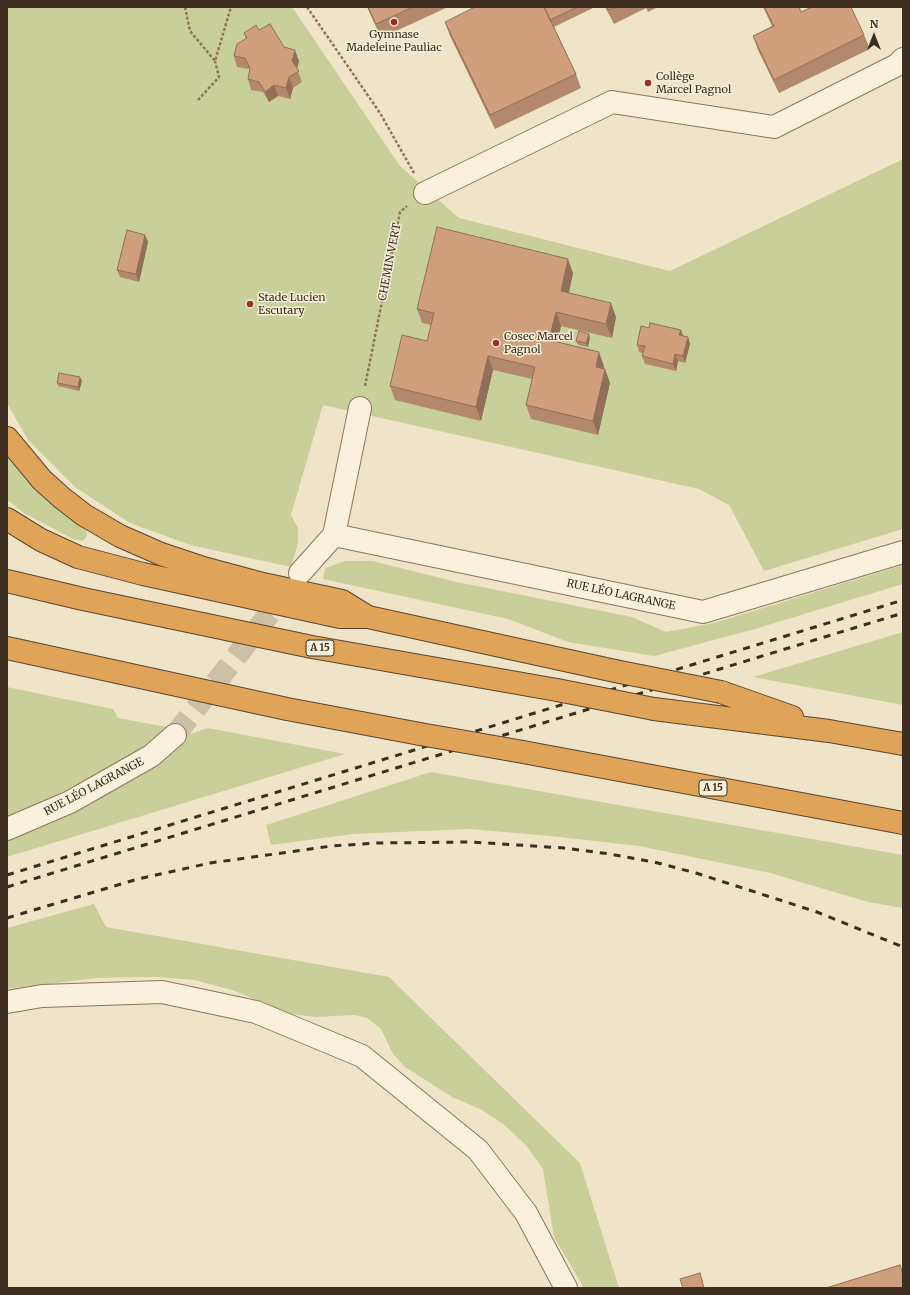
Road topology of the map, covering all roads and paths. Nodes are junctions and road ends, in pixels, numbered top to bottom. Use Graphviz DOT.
graph roads {
  1 [pos="185,7"];
  2 [pos="231,7"];
  3 [pos="307,7"];
  4 [pos="903,59"];
  5 [pos="215,61"];
  6 [pos="198,100"];
  7 [pos="425,193"];
  8 [pos="360,408"];
  9 [pos="7,438"];
  10 [pos="7,519"];
  11 [pos="334,535"];
  12 [pos="903,552"];
  13 [pos="300,573"];
  14 [pos="7,581"];
  15 [pos="368,617"];
  16 [pos="7,648"];
  17 [pos="828,731"];
  18 [pos="175,735"];
  19 [pos="903,744"];
  20 [pos="903,823"];
  21 [pos="7,829"];
  22 [pos="7,1002"];
  23 [pos="566,1288"];
  1 -- 5 [label="path"];
  2 -- 5 [label="path"];
  3 -- 7 [label="path"];
  4 -- 7 [label="street"];
  5 -- 6 [label="path"];
  7 -- 8 [label="path, CHEMIN VERT"];
  8 -- 11 [label="street"];
  9 -- 15 [label="highway"];
  10 -- 15 [label="highway"];
  11 -- 12 [label="street, RUE LÉO LAGRANGE"];
  11 -- 13 [label="street"];
  14 -- 17 [label="highway, A 15, bridge"];
  15 -- 17 [label="highway, bridge"];
  16 -- 20 [label="highway, A 15, bridge"];
  17 -- 19 [label="highway, A 15"];
  18 -- 21 [label="street, RUE LÉO LAGRANGE"];
  22 -- 23 [label="street"];
}
